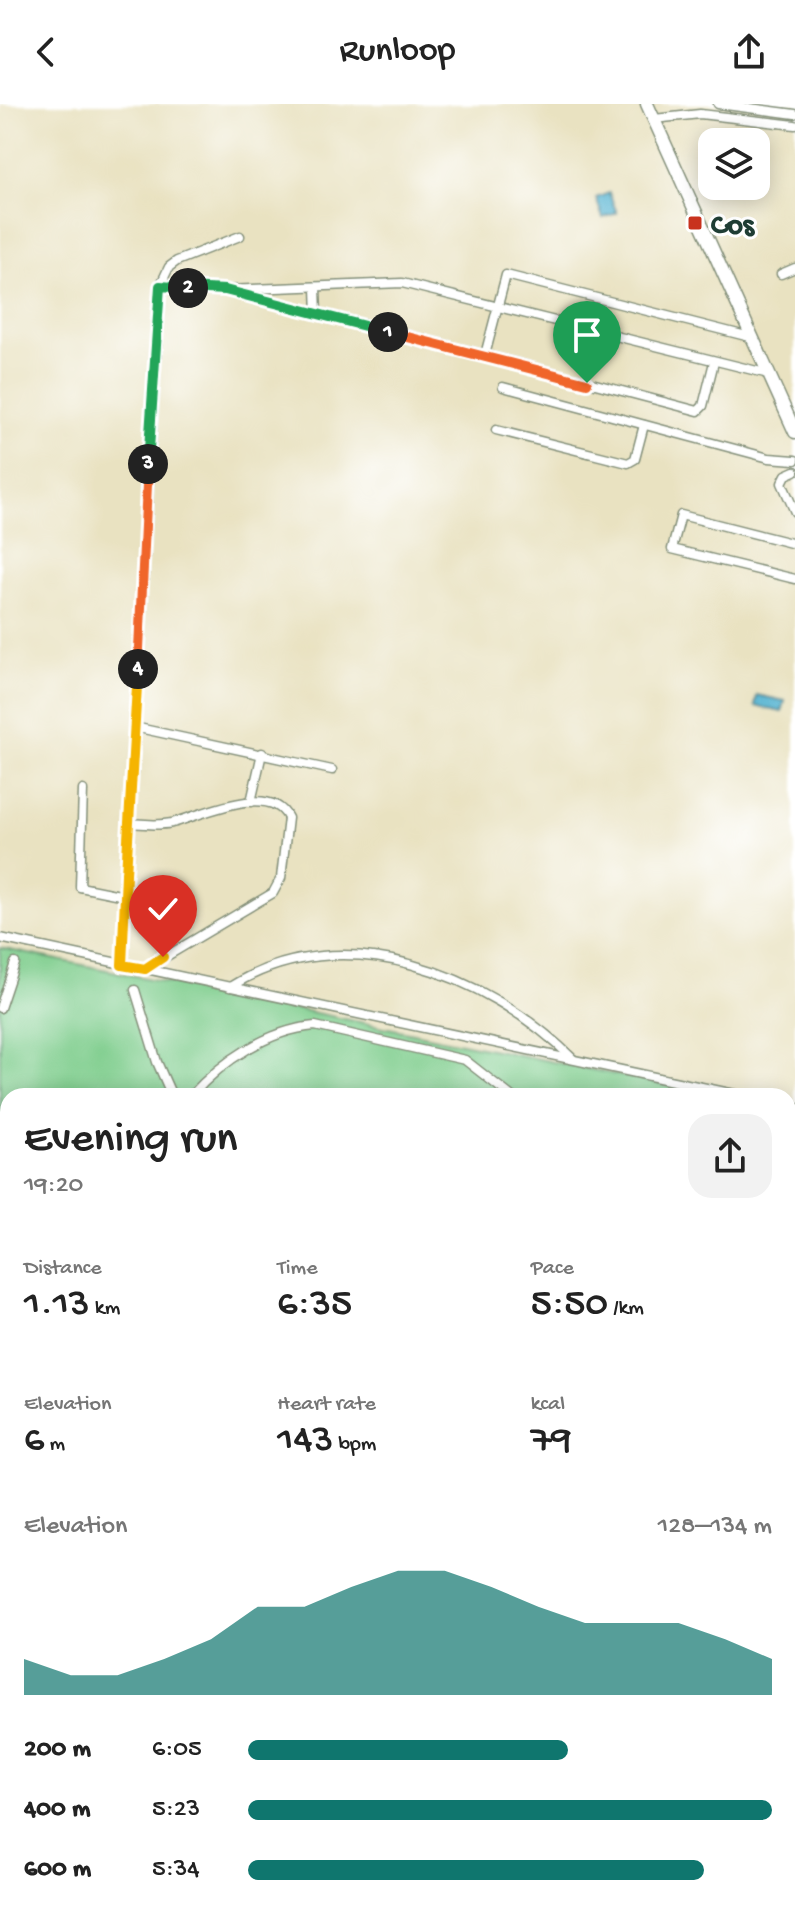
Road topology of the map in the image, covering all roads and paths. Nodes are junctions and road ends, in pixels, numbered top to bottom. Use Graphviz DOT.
graph roads {
  1 [pos="647,104"];
  2 [pos="718,104"];
  3 [pos="740,105"];
  4 [pos="795,114"];
  5 [pos="654,119"];
  6 [pos="795,125"];
  7 [pos="240,236"];
  8 [pos="795,268"];
  9 [pos="781,274"];
  10 [pos="160,286"];
  11 [pos="316,287"];
  12 [pos="225,290"];
  13 [pos="495,308"];
  14 [pos="317,315"];
  15 [pos="754,338"];
  16 [pos="485,355"];
  17 [pos="714,362"];
  18 [pos="769,374"];
  19 [pos="503,387"];
  20 [pos="644,425"];
  21 [pos="496,430"];
  22 [pos="795,432"];
  23 [pos="795,460"];
  24 [pos="795,471"];
  25 [pos="795,512"];
  26 [pos="795,544"];
  27 [pos="795,579"];
  28 [pos="134,727"];
  29 [pos="262,753"];
  30 [pos="332,770"];
  31 [pos="83,790"];
  32 [pos="251,802"];
  33 [pos="128,823"];
  34 [pos="125,896"];
  35 [pos="0,938"];
  36 [pos="15,963"];
  37 [pos="122,965"];
  38 [pos="145,969"];
  39 [pos="230,987"];
  40 [pos="135,990"];
  41 [pos="0,1008"];
  42 [pos="574,1060"];
  43 [pos="170,1088"];
  44 [pos="199,1088"];
  45 [pos="501,1088"];
  46 [pos="706,1088"];
  1 -- 5 [label="main road"];
  2 -- 3 [label="street"];
  3 -- 4 [label="street"];
  5 -- 6 [label="street"];
  5 -- 15 [label="main road"];
  7 -- 10 [label="street"];
  8 -- 9 [label="street"];
  10 -- 12 [label="street"];
  10 -- 28 [label="street"];
  11 -- 12 [label="street"];
  11 -- 13 [label="street"];
  11 -- 14 [label="street"];
  12 -- 14 [label="street"];
  13 -- 15 [label="street"];
  13 -- 16 [label="street"];
  13 -- 17 [label="street"];
  14 -- 16 [label="street"];
  15 -- 18 [label="main road"];
  16 -- 17 [label="street"];
  17 -- 18 [label="street"];
  18 -- 22 [label="main road"];
  19 -- 20 [label="street"];
  20 -- 21 [label="street"];
  20 -- 23 [label="street"];
  24 -- 25 [label="street"];
  26 -- 27 [label="street"];
  28 -- 29 [label="street"];
  28 -- 33 [label="street"];
  29 -- 30 [label="street"];
  29 -- 32 [label="street"];
  31 -- 34 [label="street"];
  32 -- 33 [label="street"];
  32 -- 38 [label="street"];
  33 -- 34 [label="street"];
  34 -- 37 [label="street"];
  35 -- 37 [label="street"];
  36 -- 41 [label="street"];
  37 -- 38 [label="street"];
  38 -- 39 [label="street"];
  39 -- 42 [label="street"];
  39 -- 42 [label="street"];
  40 -- 43 [label="street"];
  42 -- 46 [label="street"];
  44 -- 45 [label="street"];
}
